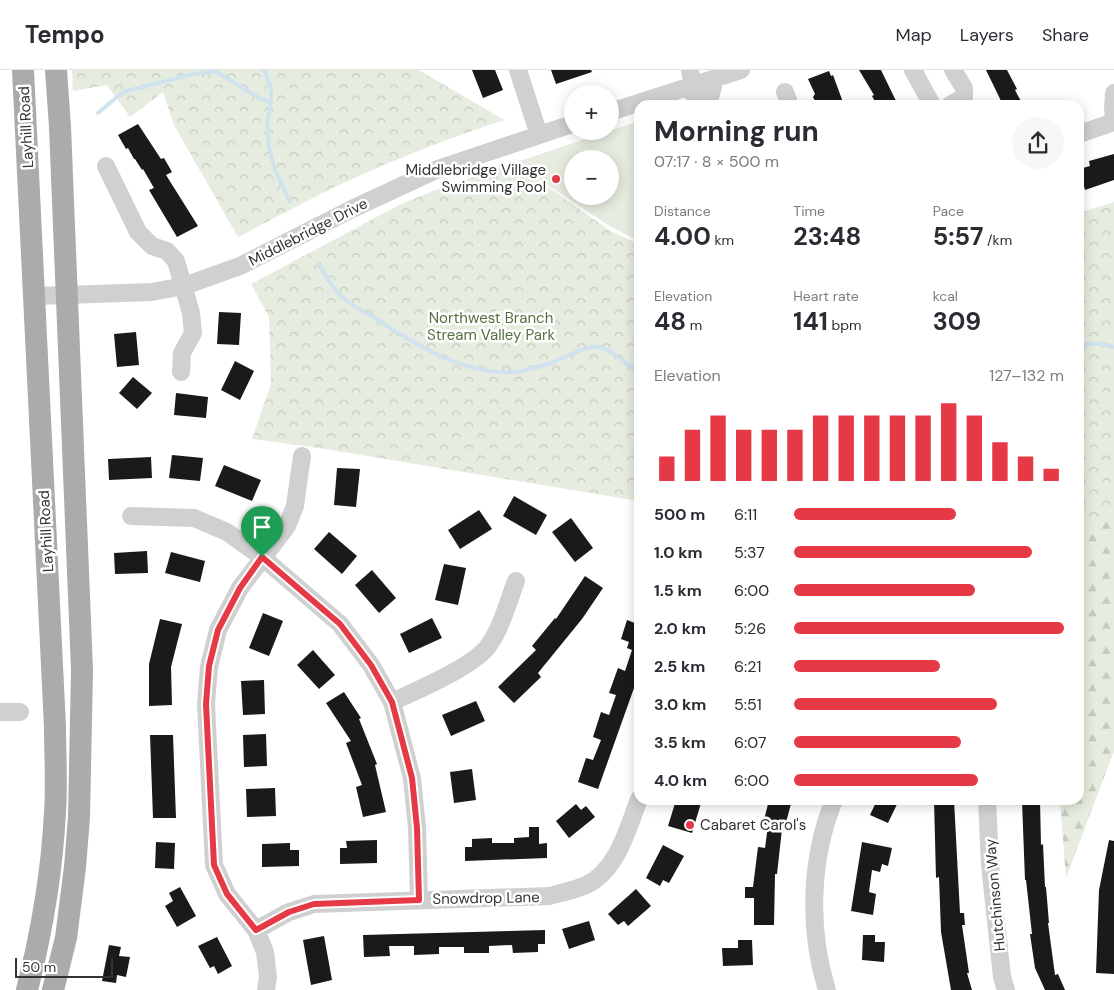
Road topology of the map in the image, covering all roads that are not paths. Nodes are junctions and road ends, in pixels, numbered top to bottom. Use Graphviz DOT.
graph roads {
  1 [pos="23,70"];
  2 [pos="56,70"];
  3 [pos="518,70"];
  4 [pos="742,70"];
  5 [pos="913,70"];
  6 [pos="953,70"];
  7 [pos="691,78"];
  8 [pos="715,79"];
  9 [pos="1114,93"];
  10 [pos="639,100"];
  11 [pos="695,100"];
  12 [pos="709,100"];
  13 [pos="929,100"];
  14 [pos="959,100"];
  15 [pos="634,102"];
  16 [pos="619,108"];
  17 [pos="1114,118"];
  18 [pos="1114,122"];
  19 [pos="564,127"];
  20 [pos="1084,132"];
  21 [pos="539,135"];
  22 [pos="106,166"];
  23 [pos="184,286"];
  24 [pos="35,296"];
  25 [pos="66,296"];
  26 [pos="181,372"];
  27 [pos="302,456"];
  28 [pos="130,516"];
  29 [pos="262,557"];
  30 [pos="516,580"];
  31 [pos="392,702"];
  32 [pos="0,712"];
  33 [pos="20,712"];
  34 [pos="637,805"];
  35 [pos="833,805"];
  36 [pos="987,805"];
  37 [pos="419,900"];
  38 [pos="256,930"];
  39 [pos="27,990"];
  40 [pos="54,990"];
  41 [pos="266,990"];
  42 [pos="827,990"];
  43 [pos="1006,990"];
  1 -- 24 [label="main road, Layhill Road"];
  2 -- 25 [label="main road, Layhill Road"];
  3 -- 21 [label="street"];
  4 -- 8 [label="street"];
  5 -- 13 [label="street"];
  6 -- 14 [label="street"];
  7 -- 8 [label="street"];
  7 -- 10 [label="street"];
  7 -- 11 [label="street"];
  8 -- 12 [label="street"];
  9 -- 17 [label="street"];
  15 -- 16 [label="street"];
  18 -- 20 [label="street"];
  19 -- 21 [label="street, Middlebridge Drive"];
  21 -- 23 [label="street, Middlebridge Drive"];
  22 -- 23 [label="street"];
  23 -- 25 [label="street, Middlebridge Drive"];
  23 -- 26 [label="street"];
  24 -- 25 [label="street, Middlebridge Drive"];
  24 -- 39 [label="main road, Layhill Road"];
  25 -- 40 [label="main road, Layhill Road"];
  27 -- 29 [label="street"];
  28 -- 29 [label="street"];
  29 -- 31 [label="street"];
  29 -- 38 [label="street"];
  30 -- 31 [label="street"];
  31 -- 37 [label="street"];
  32 -- 33 [label="street"];
  34 -- 37 [label="street, Snowdrop Lane"];
  35 -- 42 [label="street"];
  36 -- 43 [label="street, Hutchinson Way"];
  37 -- 38 [label="street, Snowdrop Lane"];
  38 -- 41 [label="street"];
}
